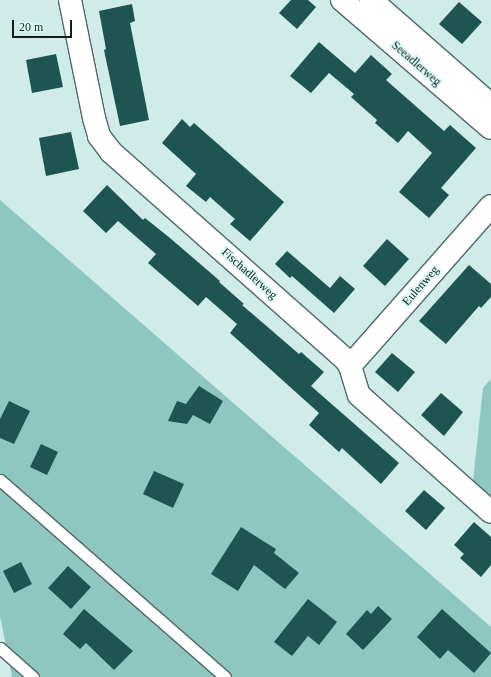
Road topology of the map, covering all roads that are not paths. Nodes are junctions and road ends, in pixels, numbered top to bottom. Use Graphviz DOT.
graph roads {
  1 [pos="70,0"];
  2 [pos="342,0"];
  3 [pos="371,0"];
  4 [pos="488,97"];
  5 [pos="491,128"];
  6 [pos="491,206"];
  7 [pos="350,366"];
  8 [pos="0,480"];
  9 [pos="491,512"];
  10 [pos="0,648"];
  11 [pos="33,677"];
  12 [pos="225,677"];
  1 -- 7 [label="street, Fischadlerweg"];
  2 -- 5 [label="street, Seeadlerweg"];
  3 -- 4 [label="street, Seeadlerweg"];
  6 -- 7 [label="street, Eulenweg"];
  7 -- 9 [label="street, Fischadlerweg"];
  8 -- 12 [label="lane"];
  10 -- 11 [label="lane"];
}
